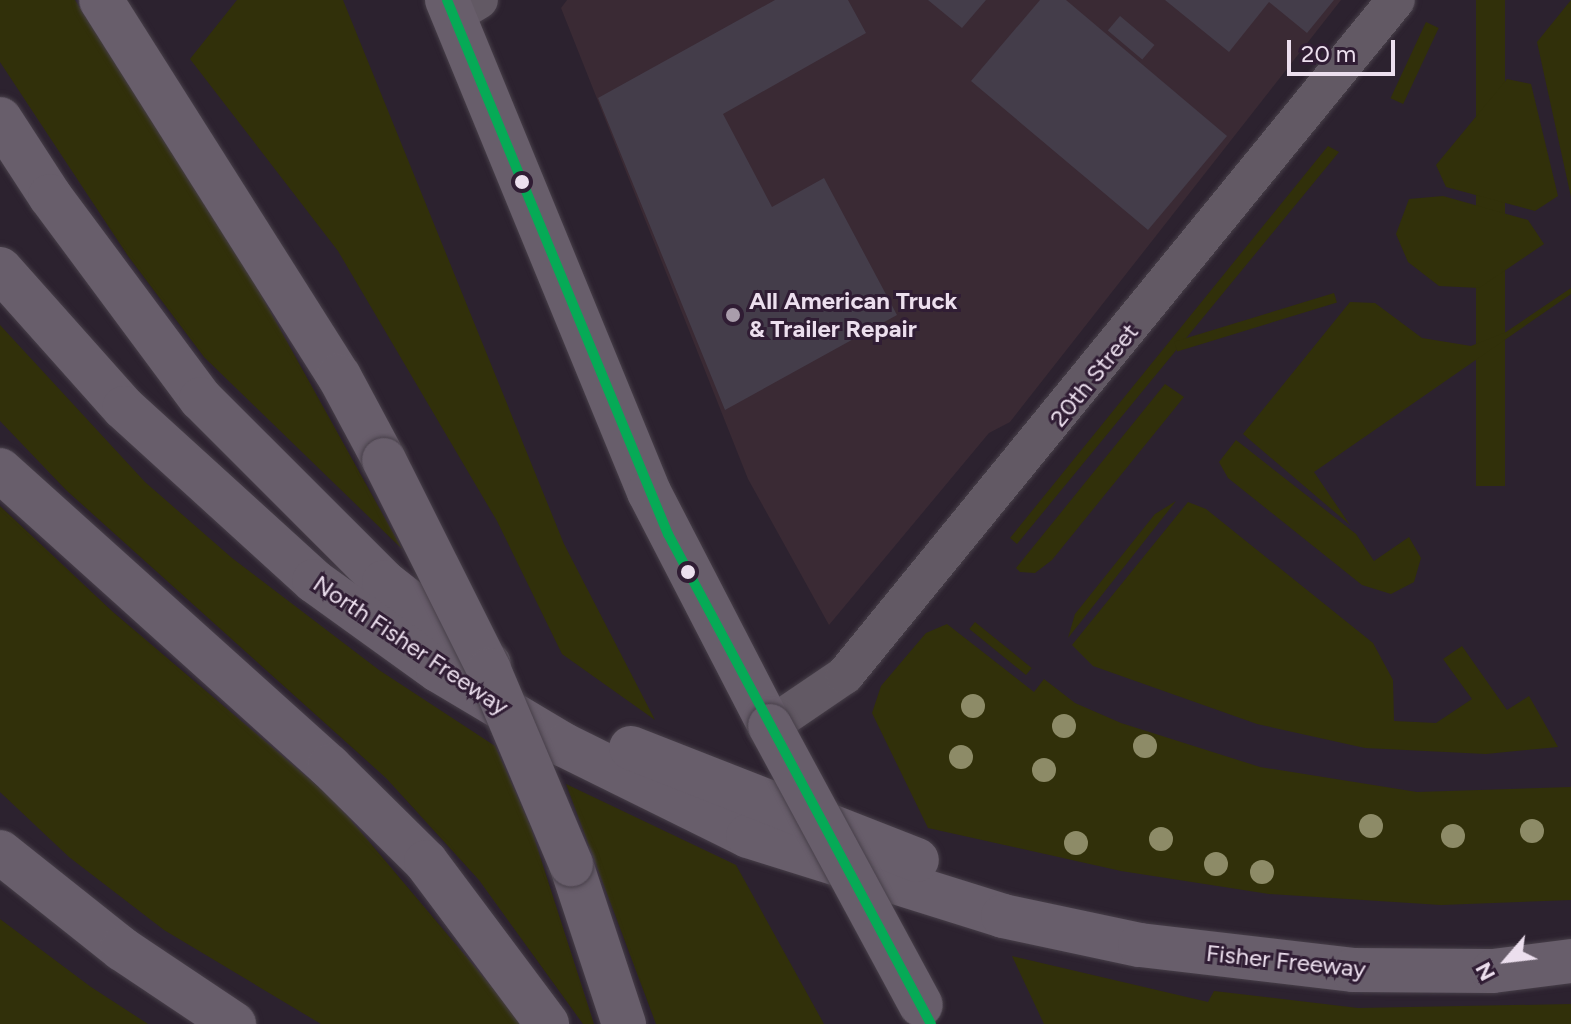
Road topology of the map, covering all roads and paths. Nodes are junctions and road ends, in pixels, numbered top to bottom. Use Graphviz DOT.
graph roads {
  1 [pos="101,0"];
  2 [pos="1396,0"];
  3 [pos="460,5"];
  4 [pos="0,119"];
  5 [pos="0,269"];
  6 [pos="0,470"];
  7 [pos="770,726"];
  8 [pos="0,852"];
  9 [pos="1003,916"];
  10 [pos="1571,961"];
  11 [pos="926,1015"];
  12 [pos="234,1024"];
  13 [pos="547,1024"];
  14 [pos="624,1024"];
  1 -- 14 [label="main road, bridge"];
  2 -- 7 [label="street, 20th Street"];
  3 -- 7 [label="main road"];
  4 -- 9 [label="main road"];
  5 -- 9 [label="main road, North Fisher Freeway"];
  6 -- 13 [label="main road"];
  7 -- 11 [label="main road, bridge"];
  8 -- 12 [label="main road"];
  9 -- 10 [label="main road, Fisher Freeway"];
}
